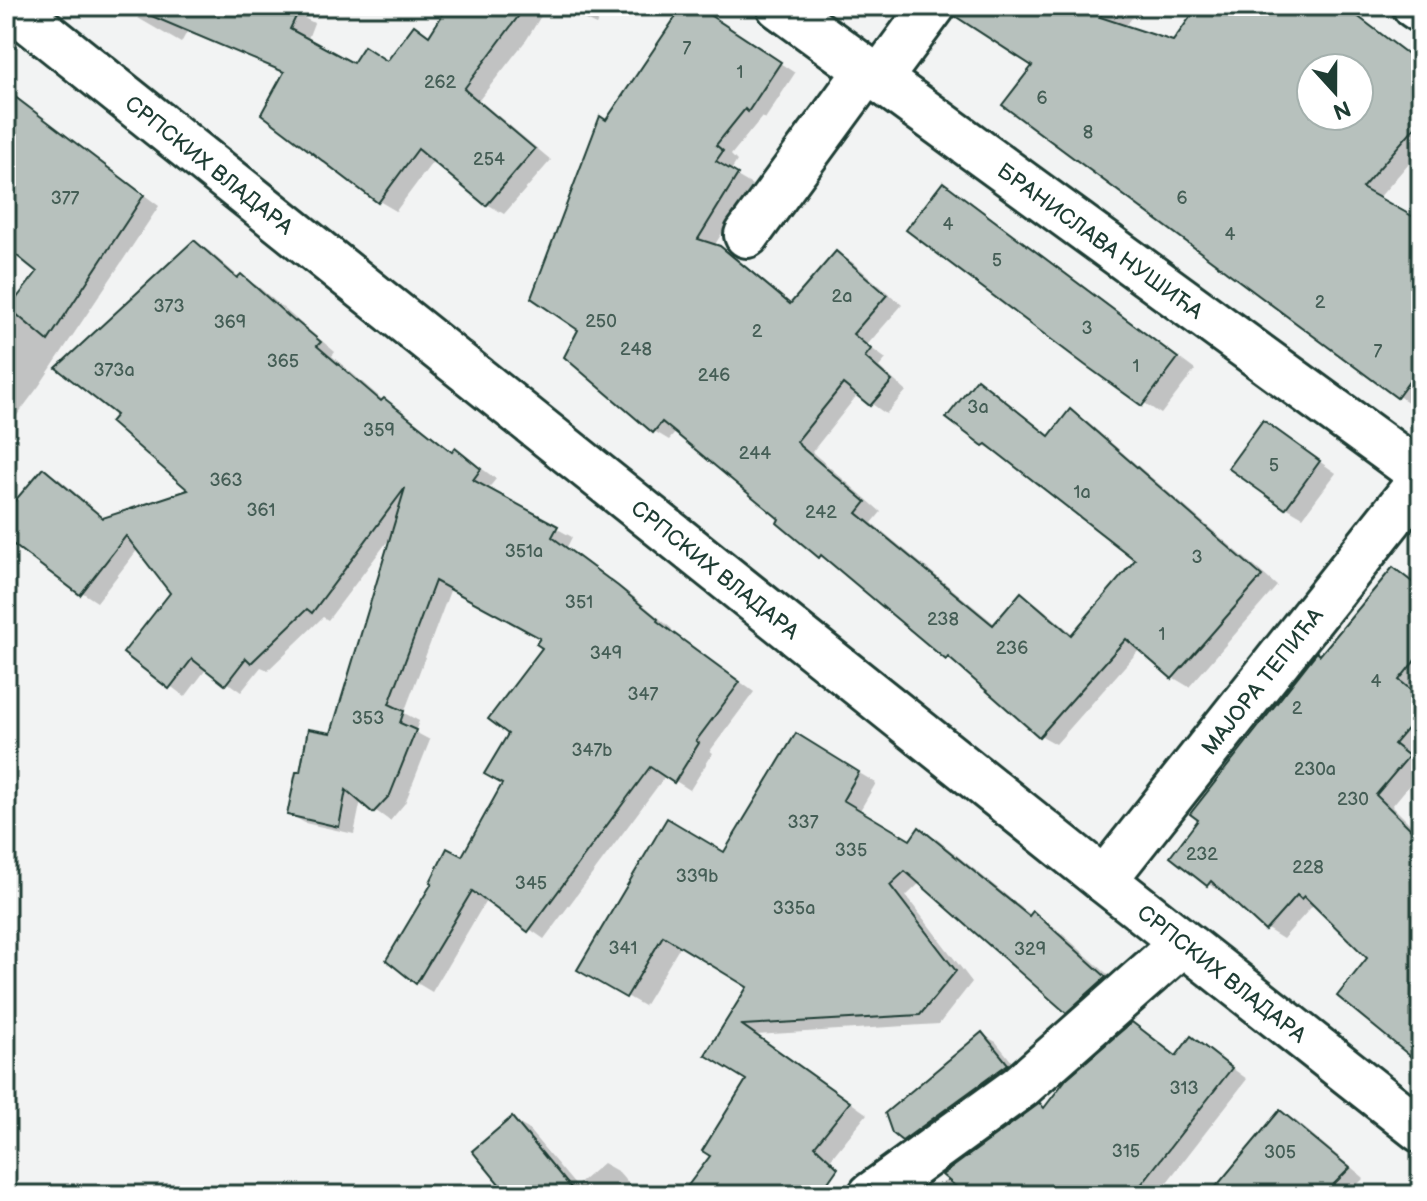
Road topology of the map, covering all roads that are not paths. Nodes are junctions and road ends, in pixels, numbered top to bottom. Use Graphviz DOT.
graph roads {
  1 [pos="11,6"];
  2 [pos="779,6"];
  3 [pos="933,6"];
  4 [pos="1415,6"];
  5 [pos="1421,10"];
  6 [pos="873,75"];
  7 [pos="747,235"];
  8 [pos="1421,477"];
  9 [pos="1104,880"];
  10 [pos="1183,943"];
  11 [pos="1421,1130"];
  12 [pos="871,1195"];
  1 -- 9 [label="street, СРПСКИХ ВЛАДАРА"];
  2 -- 6 [label="street, БРАНИСЛАВА НУШИЋА"];
  3 -- 6 [label="street"];
  4 -- 5 [label="street"];
  6 -- 7 [label="street"];
  6 -- 8 [label="street, БРАНИСЛАВА НУШИЋА"];
  8 -- 9 [label="street, МАЈОРА ТЕПИЋА"];
  9 -- 10 [label="street, СРПСКИХ ВЛАДАРА"];
  10 -- 11 [label="street, СРПСКИХ ВЛАДАРА"];
  10 -- 12 [label="street"];
}
